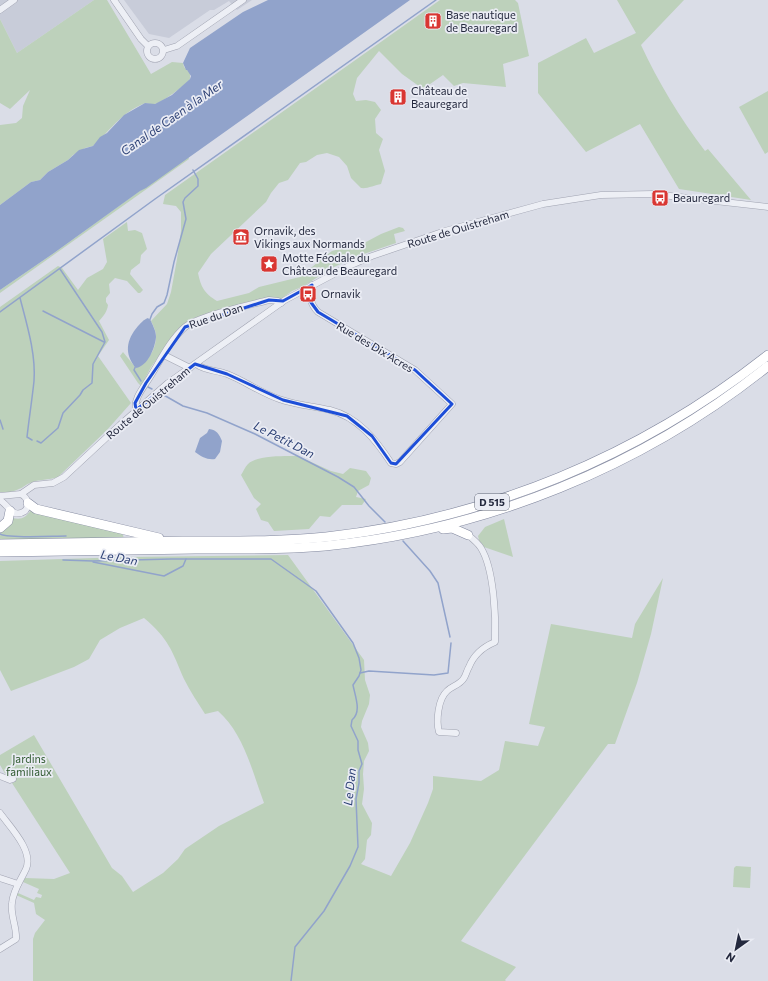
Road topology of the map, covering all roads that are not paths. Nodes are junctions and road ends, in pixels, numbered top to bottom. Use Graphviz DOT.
graph roads {
  1 [pos="14,0"];
  2 [pos="114,0"];
  3 [pos="243,0"];
  4 [pos="0,10"];
  5 [pos="148,46"];
  6 [pos="164,50"];
  7 [pos="768,207"];
  8 [pos="312,285"];
  9 [pos="281,303"];
  10 [pos="164,355"];
  11 [pos="768,355"];
  12 [pos="196,364"];
  13 [pos="768,366"];
  14 [pos="190,368"];
  15 [pos="136,410"];
  16 [pos="0,496"];
  17 [pos="11,496"];
  18 [pos="25,498"];
  19 [pos="0,500"];
  20 [pos="9,509"];
  21 [pos="475,517"];
  22 [pos="435,527"];
  23 [pos="0,528"];
  24 [pos="468,535"];
  25 [pos="182,541"];
  26 [pos="0,550"];
  27 [pos="456,733"];
  28 [pos="0,776"];
  29 [pos="13,779"];
  30 [pos="0,813"];
  31 [pos="0,878"];
  32 [pos="18,884"];
  33 [pos="0,949"];
  1 -- 4 [label="street"];
  2 -- 5 [label="street"];
  3 -- 6 [label="street"];
  5 -- 6 [label="street"];
  5 -- 6 [label="street"];
  7 -- 8 [label="street, Route de Ouistreham"];
  8 -- 9 [label="street, Route de Ouistreham"];
  8 -- 12 [label="street, Rue des Dix Acres"];
  9 -- 10 [label="street, Rue du Dan"];
  9 -- 12 [label="street, Route de Ouistreham"];
  10 -- 14 [label="street"];
  10 -- 15 [label="street, Rue du Dan"];
  11 -- 25 [label="highway, D 515"];
  12 -- 14 [label="street, Route de Ouistreham"];
  13 -- 21 [label="highway, D 515"];
  14 -- 15 [label="street, Route de Ouistreham"];
  15 -- 18 [label="street, Route de Ouistreham"];
  16 -- 17 [label="street"];
  17 -- 18 [label="street"];
  17 -- 20 [label="street"];
  18 -- 20 [label="street"];
  18 -- 25 [label="highway"];
  19 -- 20 [label="street"];
  20 -- 23 [label="highway"];
  21 -- 22 [label="highway, D 515"];
  21 -- 24 [label="highway"];
  22 -- 24 [label="highway"];
  22 -- 26 [label="highway, D 515"];
  24 -- 27 [label="street"];
  25 -- 26 [label="highway, D 515"];
  28 -- 29 [label="street"];
  30 -- 32 [label="street"];
  31 -- 32 [label="street"];
  32 -- 33 [label="street"];
}
